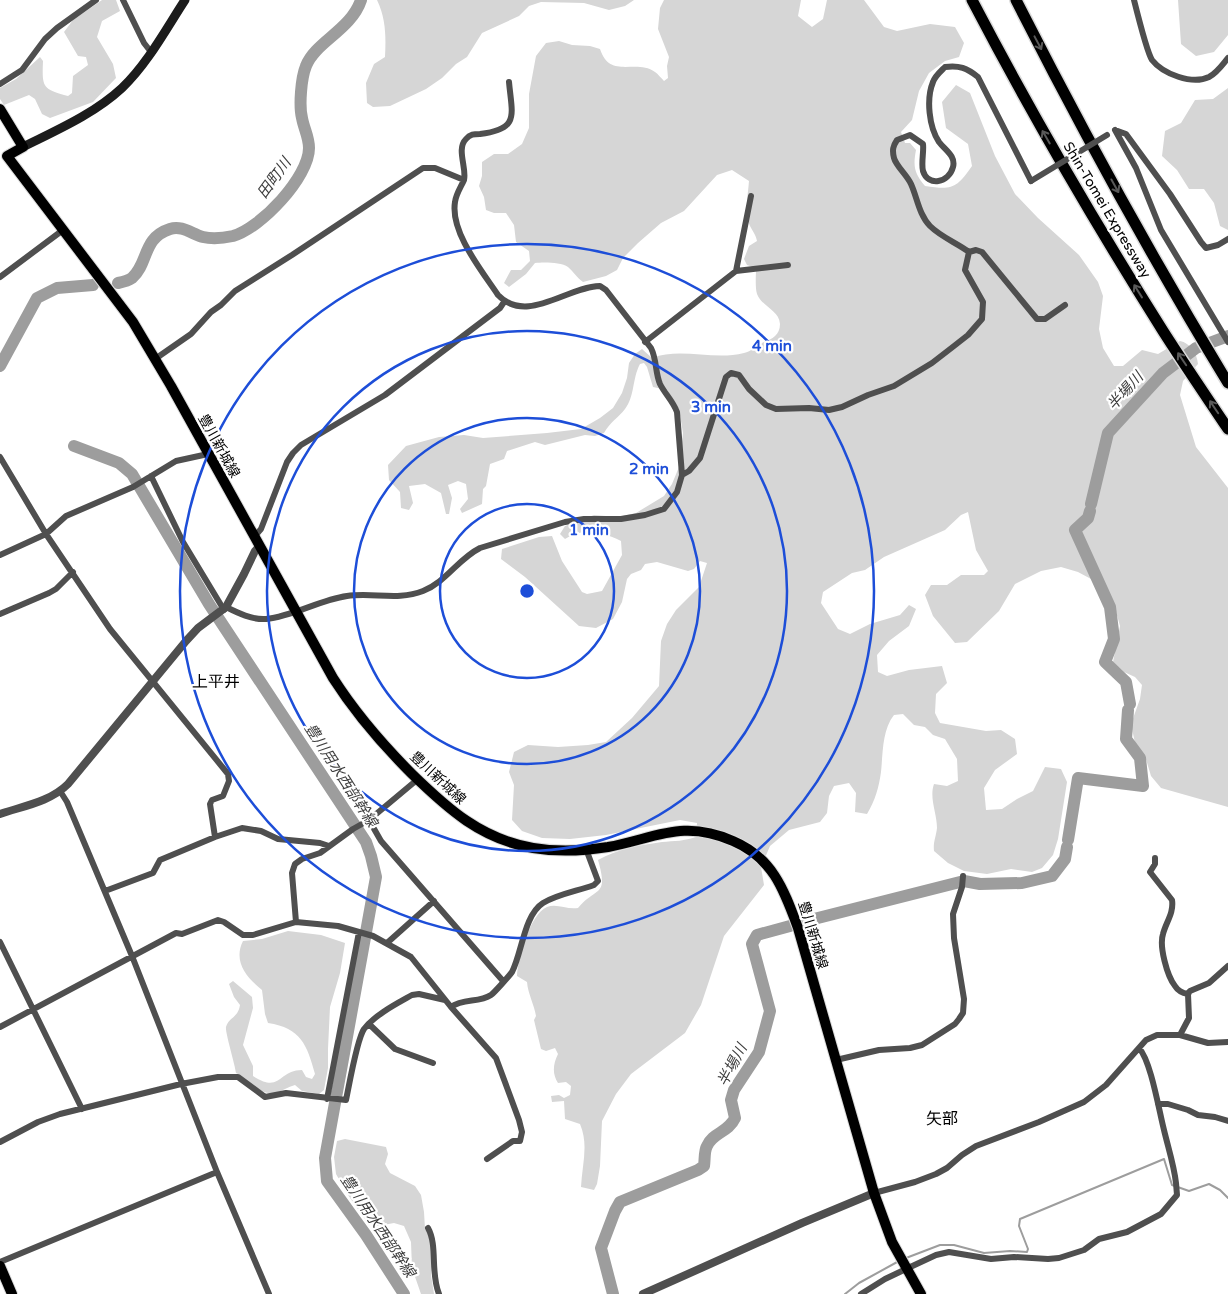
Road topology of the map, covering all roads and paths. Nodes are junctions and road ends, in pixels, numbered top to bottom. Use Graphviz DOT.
graph roads {
  1 [pos="96,0"];
  2 [pos="123,0"];
  3 [pos="185,0"];
  4 [pos="972,0"];
  5 [pos="1016,0"];
  6 [pos="1134,0"];
  7 [pos="151,52"];
  8 [pos="1228,58"];
  9 [pos="509,82"];
  10 [pos="0,84"];
  11 [pos="0,109"];
  12 [pos="1115,130"];
  13 [pos="23,147"];
  14 [pos="4,158"];
  15 [pos="464,180"];
  16 [pos="751,196"];
  17 [pos="64,230"];
  18 [pos="1228,239"];
  19 [pos="970,252"];
  20 [pos="788,265"];
  21 [pos="736,270"];
  22 [pos="0,277"];
  23 [pos="504,302"];
  24 [pos="1065,305"];
  25 [pos="645,342"];
  26 [pos="1228,342"];
  27 [pos="155,359"];
  28 [pos="1228,383"];
  29 [pos="1228,429"];
  30 [pos="208,454"];
  31 [pos="0,457"];
  32 [pos="682,475"];
  33 [pos="149,478"];
  34 [pos="46,534"];
  35 [pos="254,537"];
  36 [pos="259,546"];
  37 [pos="0,555"];
  38 [pos="73,572"];
  39 [pos="224,609"];
  40 [pos="296,611"];
  41 [pos="0,614"];
  42 [pos="152,681"];
  43 [pos="418,779"];
  44 [pos="60,791"];
  45 [pos="0,814"];
  46 [pos="365,821"];
  47 [pos="215,837"];
  48 [pos="329,846"];
  49 [pos="586,850"];
  50 [pos="1156,858"];
  51 [pos="963,876"];
  52 [pos="105,891"];
  53 [pos="434,901"];
  54 [pos="296,922"];
  55 [pos="360,933"];
  56 [pos="0,942"];
  57 [pos="387,943"];
  58 [pos="132,956"];
  59 [pos="1228,966"];
  60 [pos="503,981"];
  61 [pos="1188,994"];
  62 [pos="445,1000"];
  63 [pos="451,1007"];
  64 [pos="33,1009"];
  65 [pos="369,1024"];
  66 [pos="0,1027"];
  67 [pos="1180,1035"];
  68 [pos="1228,1042"];
  69 [pos="1140,1048"];
  70 [pos="836,1060"];
  71 [pos="433,1063"];
  72 [pos="181,1084"];
  73 [pos="329,1099"];
  74 [pos="1158,1104"];
  75 [pos="82,1109"];
  76 [pos="1228,1121"];
  77 [pos="0,1142"];
  78 [pos="487,1159"];
  79 [pos="217,1172"];
  80 [pos="874,1193"];
  81 [pos="428,1228"];
  82 [pos="0,1262"];
  83 [pos="0,1266"];
  84 [pos="906,1269"];
  85 [pos="12,1294"];
  86 [pos="270,1294"];
  87 [pos="439,1294"];
  88 [pos="643,1294"];
  89 [pos="861,1294"];
  90 [pos="921,1294"];
  1 -- 10 [label="street"];
  2 -- 7 [label="street"];
  3 -- 7 [label="main road"];
  29 -- 4 [label="highway, Shin-Tomei Expressway, one-way"];
  5 -- 28 [label="highway, Shin-Tomei Expressway, one-way"];
  6 -- 8 [label="street"];
  7 -- 13 [label="main road"];
  9 -- 15 [label="street"];
  11 -- 13 [label="main road"];
  12 -- 18 [label="street"];
  12 -- 19 [label="street, bridge"];
  12 -- 26 [label="street"];
  13 -- 14 [label="main road, 豊川新城線"];
  14 -- 17 [label="main road, 豊川新城線"];
  15 -- 23 [label="street"];
  15 -- 27 [label="street"];
  16 -- 21 [label="street"];
  17 -- 22 [label="street"];
  17 -- 27 [label="main road, 豊川新城線"];
  19 -- 24 [label="street"];
  19 -- 32 [label="street"];
  20 -- 21 [label="street"];
  21 -- 25 [label="street"];
  23 -- 25 [label="street"];
  23 -- 35 [label="street"];
  25 -- 32 [label="street"];
  27 -- 30 [label="main road, 豊川新城線"];
  30 -- 33 [label="street"];
  30 -- 35 [label="main road, 豊川新城線"];
  31 -- 34 [label="street"];
  32 -- 40 [label="street"];
  33 -- 34 [label="street"];
  33 -- 39 [label="street"];
  34 -- 37 [label="street"];
  34 -- 38 [label="street"];
  35 -- 36 [label="main road, 豊川新城線"];
  36 -- 39 [label="street"];
  36 -- 40 [label="main road, 豊川新城線"];
  38 -- 41 [label="street"];
  38 -- 42 [label="street"];
  39 -- 40 [label="street"];
  39 -- 42 [label="street"];
  40 -- 43 [label="main road, 豊川新城線"];
  42 -- 44 [label="street"];
  42 -- 47 [label="street"];
  43 -- 46 [label="street"];
  43 -- 49 [label="main road, 豊川新城線"];
  44 -- 45 [label="street"];
  44 -- 52 [label="street"];
  46 -- 48 [label="street"];
  46 -- 53 [label="street"];
  47 -- 48 [label="street"];
  47 -- 52 [label="street"];
  48 -- 54 [label="street"];
  49 -- 60 [label="street"];
  49 -- 70 [label="main road, 豊川新城線"];
  50 -- 61 [label="street"];
  51 -- 70 [label="street"];
  52 -- 58 [label="street"];
  53 -- 57 [label="street"];
  53 -- 60 [label="street"];
  54 -- 55 [label="street"];
  54 -- 58 [label="street"];
  55 -- 57 [label="street"];
  55 -- 73 [label="street"];
  56 -- 64 [label="street"];
  57 -- 62 [label="street"];
  58 -- 64 [label="street"];
  58 -- 72 [label="street"];
  59 -- 61 [label="street"];
  60 -- 63 [label="street"];
  61 -- 67 [label="street"];
  62 -- 63 [label="street"];
  62 -- 65 [label="street"];
  63 -- 78 [label="street"];
  64 -- 66 [label="street"];
  64 -- 75 [label="street"];
  65 -- 71 [label="street"];
  65 -- 73 [label="street"];
  67 -- 68 [label="street"];
  67 -- 69 [label="street"];
  69 -- 74 [label="street"];
  69 -- 80 [label="street"];
  70 -- 80 [label="main road, 豊川新城線"];
  72 -- 73 [label="street"];
  72 -- 75 [label="street"];
  72 -- 79 [label="street"];
  74 -- 76 [label="street"];
  74 -- 84 [label="street"];
  75 -- 77 [label="street"];
  79 -- 82 [label="street"];
  79 -- 86 [label="street"];
  80 -- 84 [label="main road, 豊川新城線"];
  80 -- 88 [label="street"];
  81 -- 87 [label="street"];
  83 -- 85 [label="main road"];
  84 -- 89 [label="street"];
  84 -- 90 [label="main road, 豊川新城線"];
}
